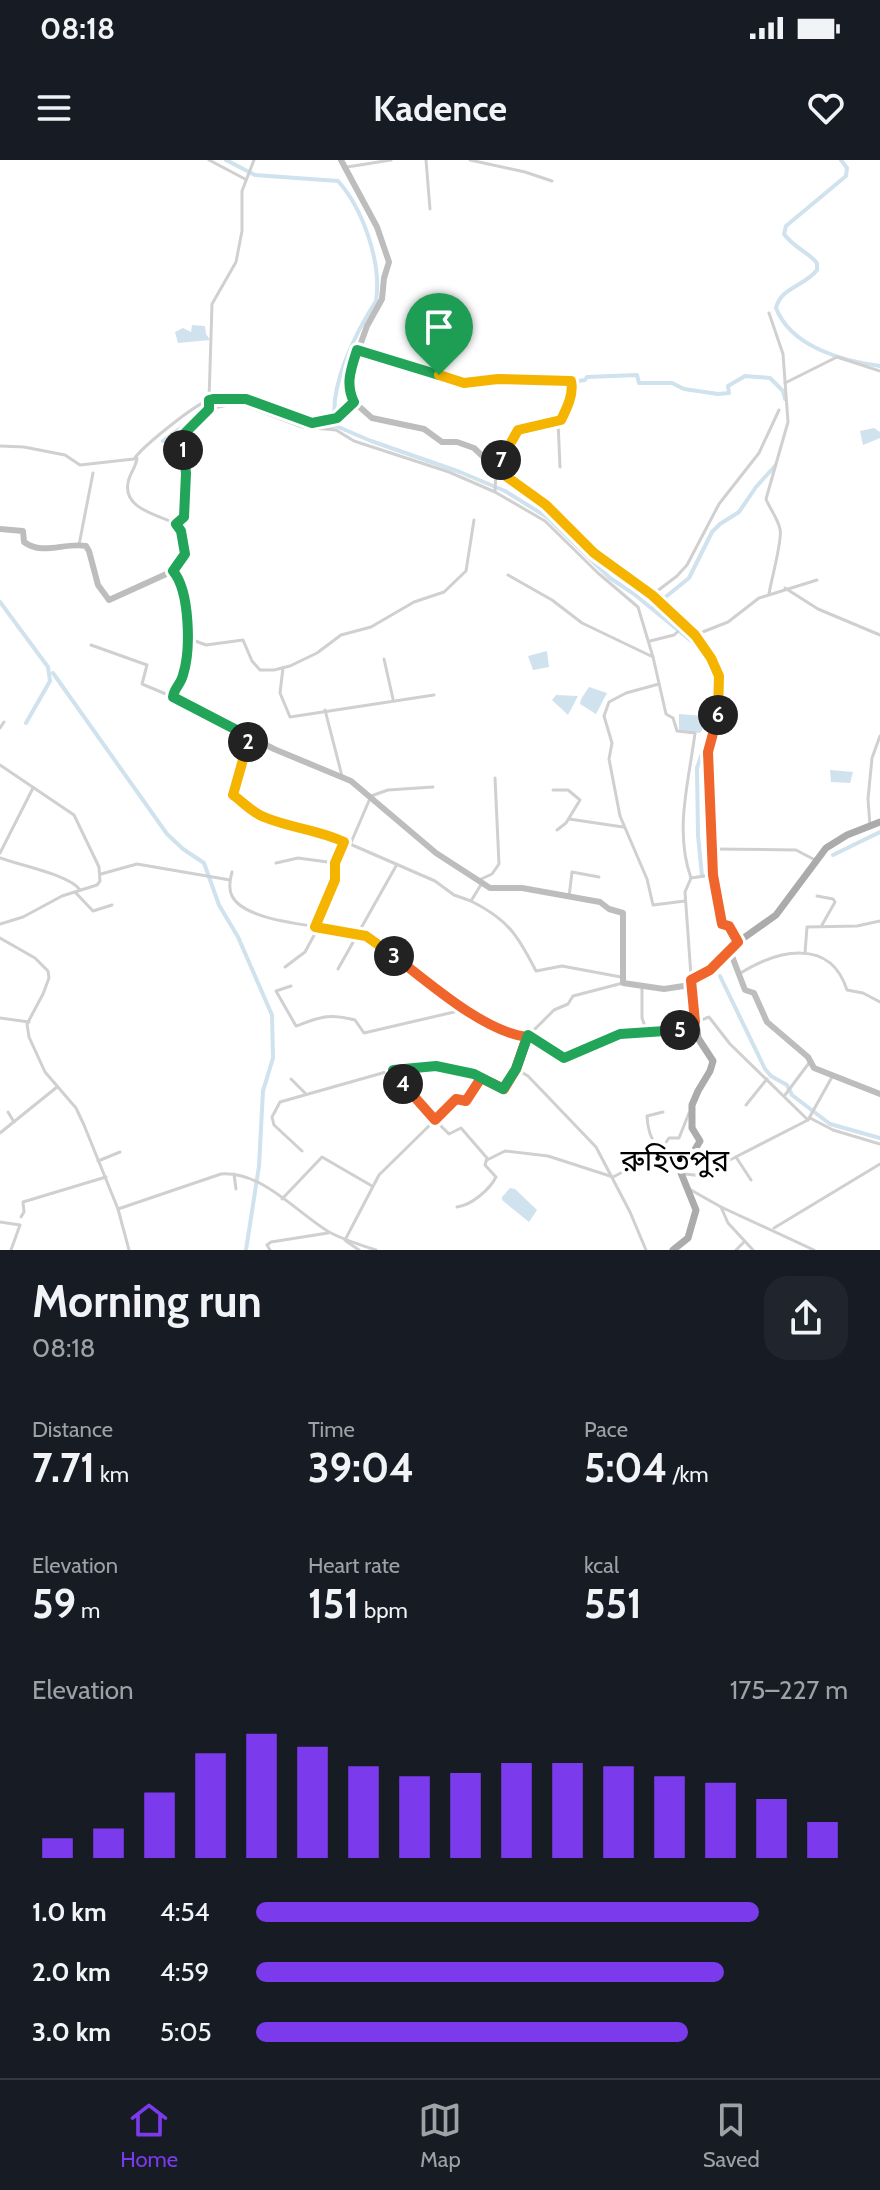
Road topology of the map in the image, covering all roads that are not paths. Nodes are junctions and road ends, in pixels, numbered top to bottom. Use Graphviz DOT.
graph roads {
  1 [pos="209,160"];
  2 [pos="254,160"];
  3 [pos="341,160"];
  4 [pos="391,160"];
  5 [pos="426,160"];
  6 [pos="470,160"];
  7 [pos="347,167"];
  8 [pos="246,177"];
  9 [pos="552,181"];
  10 [pos="430,209"];
  11 [pos="769,313"];
  12 [pos="357,350"];
  13 [pos="880,371"];
  14 [pos="785,383"];
  15 [pos="354,402"];
  16 [pos="209,405"];
  17 [pos="779,410"];
  18 [pos="558,421"];
  19 [pos="0,446"];
  20 [pos="137,458"];
  21 [pos="560,467"];
  22 [pos="496,469"];
  23 [pos="93,473"];
  24 [pos="495,491"];
  25 [pos="474,520"];
  26 [pos="176,524"];
  27 [pos="0,529"];
  28 [pos="79,545"];
  29 [pos="173,571"];
  30 [pos="508,575"];
  31 [pos="817,580"];
  32 [pos="785,588"];
  33 [pos="769,594"];
  34 [pos="655,598"];
  35 [pos="682,628"];
  36 [pos="695,635"];
  37 [pos="880,635"];
  38 [pos="187,639"];
  39 [pos="650,641"];
  40 [pos="91,645"];
  41 [pos="653,657"];
  42 [pos="384,659"];
  43 [pos="283,668"];
  44 [pos="659,684"];
  45 [pos="434,695"];
  46 [pos="173,697"];
  47 [pos="393,699"];
  48 [pos="325,710"];
  49 [pos="4,722"];
  50 [pos="0,728"];
  51 [pos="880,736"];
  52 [pos="250,737"];
  53 [pos="0,765"];
  54 [pos="342,776"];
  55 [pos="495,778"];
  56 [pos="433,787"];
  57 [pos="33,788"];
  58 [pos="553,790"];
  59 [pos="371,796"];
  60 [pos="569,819"];
  61 [pos="880,822"];
  62 [pos="870,826"];
  63 [pos="623,827"];
  64 [pos="557,830"];
  65 [pos="344,842"];
  66 [pos="350,845"];
  67 [pos="712,849"];
  68 [pos="0,855"];
  69 [pos="815,860"];
  70 [pos="276,863"];
  71 [pos="335,863"];
  72 [pos="396,866"];
  73 [pos="232,872"];
  74 [pos="100,874"];
  75 [pos="713,875"];
  76 [pos="599,877"];
  77 [pos="691,878"];
  78 [pos="228,880"];
  79 [pos="480,881"];
  80 [pos="78,891"];
  81 [pos="817,896"];
  82 [pos="569,897"];
  83 [pos="471,901"];
  84 [pos="685,901"];
  85 [pos="112,905"];
  86 [pos="880,921"];
  87 [pos="0,924"];
  88 [pos="822,925"];
  89 [pos="316,928"];
  90 [pos="359,935"];
  91 [pos="0,938"];
  92 [pos="738,942"];
  93 [pos="730,951"];
  94 [pos="805,953"];
  95 [pos="285,967"];
  96 [pos="338,969"];
  97 [pos="739,974"];
  98 [pos="622,980"];
  99 [pos="690,983"];
  100 [pos="291,986"];
  101 [pos="642,987"];
  102 [pos="880,1000"];
  103 [pos="467,1009"];
  104 [pos="0,1018"];
  105 [pos="29,1022"];
  106 [pos="695,1022"];
  107 [pos="647,1032"];
  108 [pos="527,1036"];
  109 [pos="810,1061"];
  110 [pos="516,1069"];
  111 [pos="393,1070"];
  112 [pos="832,1077"];
  113 [pos="481,1078"];
  114 [pos="291,1079"];
  115 [pos="767,1079"];
  116 [pos="57,1087"];
  117 [pos="788,1092"];
  118 [pos="880,1094"];
  119 [pos="306,1095"];
  120 [pos="746,1105"];
  121 [pos="692,1110"];
  122 [pos="8,1112"];
  123 [pos="663,1112"];
  124 [pos="810,1118"];
  125 [pos="435,1120"];
  126 [pos="14,1122"];
  127 [pos="0,1133"];
  128 [pos="880,1144"];
  129 [pos="302,1151"];
  130 [pos="660,1151"];
  131 [pos="120,1152"];
  132 [pos="736,1157"];
  133 [pos="487,1160"];
  134 [pos="98,1161"];
  135 [pos="880,1164"];
  136 [pos="682,1170"];
  137 [pos="234,1174"];
  138 [pos="106,1177"];
  139 [pos="613,1177"];
  140 [pos="751,1180"];
  141 [pos="372,1186"];
  142 [pos="685,1186"];
  143 [pos="236,1189"];
  144 [pos="282,1199"];
  145 [pos="457,1207"];
  146 [pos="721,1207"];
  147 [pos="118,1209"];
  148 [pos="21,1217"];
  149 [pos="0,1222"];
  150 [pos="772,1230"];
  151 [pos="330,1232"];
  152 [pos="344,1239"];
  153 [pos="745,1241"];
  154 [pos="11,1250"];
  155 [pos="129,1250"];
  156 [pos="270,1250"];
  157 [pos="359,1250"];
  158 [pos="376,1250"];
  159 [pos="646,1250"];
  160 [pos="673,1250"];
  161 [pos="736,1250"];
  162 [pos="753,1250"];
  163 [pos="814,1250"];
  1 -- 8 [label="street"];
  2 -- 8 [label="street"];
  3 -- 7 [label="street"];
  4 -- 7 [label="street"];
  5 -- 10 [label="street"];
  6 -- 9 [label="street"];
  7 -- 12 [label="street"];
  8 -- 16 [label="street"];
  11 -- 14 [label="street"];
  12 -- 15 [label="street"];
  12 -- 18 [label="street"];
  13 -- 14 [label="street"];
  14 -- 33 [label="street"];
  15 -- 16 [label="street"];
  15 -- 22 [label="street"];
  16 -- 20 [label="street"];
  16 -- 24 [label="street"];
  16 -- 26 [label="street"];
  17 -- 34 [label="street"];
  18 -- 21 [label="street"];
  18 -- 22 [label="street"];
  19 -- 20 [label="street"];
  20 -- 26 [label="street"];
  22 -- 24 [label="street"];
  22 -- 34 [label="street"];
  23 -- 28 [label="street"];
  24 -- 39 [label="street"];
  25 -- 43 [label="street"];
  26 -- 29 [label="street"];
  27 -- 28 [label="street"];
  28 -- 29 [label="street"];
  29 -- 38 [label="street"];
  30 -- 41 [label="street"];
  31 -- 32 [label="street"];
  32 -- 33 [label="street"];
  32 -- 37 [label="street"];
  33 -- 36 [label="street"];
  34 -- 35 [label="street"];
  35 -- 36 [label="street"];
  35 -- 39 [label="street"];
  36 -- 67 [label="street"];
  38 -- 43 [label="street"];
  38 -- 46 [label="street"];
  39 -- 41 [label="street"];
  40 -- 46 [label="street"];
  41 -- 44 [label="street"];
  42 -- 47 [label="street"];
  43 -- 48 [label="street"];
  44 -- 63 [label="street"];
  44 -- 77 [label="street"];
  45 -- 47 [label="street"];
  46 -- 52 [label="street"];
  47 -- 48 [label="street"];
  48 -- 54 [label="street"];
  49 -- 50 [label="street"];
  51 -- 62 [label="street"];
  52 -- 54 [label="street"];
  52 -- 65 [label="street"];
  53 -- 57 [label="street"];
  54 -- 59 [label="street"];
  55 -- 79 [label="street"];
  56 -- 59 [label="street"];
  57 -- 68 [label="street"];
  57 -- 74 [label="street"];
  58 -- 60 [label="street"];
  59 -- 66 [label="street"];
  59 -- 79 [label="street"];
  60 -- 63 [label="street"];
  60 -- 64 [label="street"];
  61 -- 62 [label="main road"];
  62 -- 69 [label="main road"];
  63 -- 84 [label="street"];
  65 -- 66 [label="street"];
  65 -- 71 [label="street"];
  66 -- 72 [label="street"];
  67 -- 69 [label="street"];
  67 -- 75 [label="street"];
  68 -- 80 [label="street"];
  69 -- 92 [label="main road"];
  70 -- 71 [label="street"];
  71 -- 89 [label="street"];
  72 -- 83 [label="street"];
  72 -- 90 [label="street"];
  73 -- 78 [label="street"];
  74 -- 78 [label="street"];
  74 -- 80 [label="street"];
  75 -- 77 [label="street"];
  75 -- 92 [label="street"];
  76 -- 82 [label="street"];
  77 -- 84 [label="street"];
  78 -- 89 [label="street"];
  79 -- 82 [label="street"];
  79 -- 83 [label="street"];
  80 -- 85 [label="street"];
  80 -- 87 [label="street"];
  81 -- 88 [label="street"];
  82 -- 98 [label="street"];
  83 -- 98 [label="street"];
  84 -- 99 [label="street"];
  86 -- 88 [label="street"];
  88 -- 94 [label="street"];
  89 -- 90 [label="street"];
  89 -- 95 [label="street"];
  90 -- 96 [label="street"];
  90 -- 103 [label="street"];
  91 -- 105 [label="street"];
  92 -- 93 [label="main road"];
  93 -- 97 [label="street"];
  93 -- 99 [label="main road"];
  94 -- 97 [label="street"];
  94 -- 102 [label="street"];
  97 -- 109 [label="street"];
  98 -- 101 [label="street"];
  98 -- 108 [label="street"];
  99 -- 101 [label="street"];
  99 -- 106 [label="main road"];
  100 -- 103 [label="street"];
  101 -- 107 [label="street"];
  103 -- 108 [label="street"];
  104 -- 105 [label="street"];
  105 -- 116 [label="street"];
  106 -- 107 [label="street"];
  106 -- 115 [label="street"];
  106 -- 121 [label="main road"];
  107 -- 108 [label="street"];
  108 -- 110 [label="street"];
  109 -- 112 [label="street"];
  109 -- 117 [label="street"];
  110 -- 113 [label="street"];
  110 -- 139 [label="street"];
  111 -- 113 [label="street"];
  111 -- 119 [label="street"];
  111 -- 125 [label="street"];
  112 -- 118 [label="street"];
  112 -- 124 [label="street"];
  113 -- 125 [label="street"];
  114 -- 119 [label="street"];
  115 -- 117 [label="street"];
  115 -- 120 [label="street"];
  116 -- 126 [label="street"];
  116 -- 134 [label="street"];
  117 -- 124 [label="street"];
  119 -- 129 [label="street"];
  121 -- 130 [label="street"];
  121 -- 136 [label="main road"];
  122 -- 126 [label="street"];
  123 -- 130 [label="street"];
  124 -- 128 [label="street"];
  124 -- 132 [label="street"];
  125 -- 133 [label="street"];
  125 -- 141 [label="street"];
  126 -- 127 [label="street"];
  130 -- 136 [label="street"];
  130 -- 139 [label="street"];
  131 -- 134 [label="street"];
  132 -- 136 [label="street"];
  132 -- 140 [label="street"];
  133 -- 139 [label="street"];
  133 -- 145 [label="street"];
  134 -- 138 [label="street"];
  135 -- 150 [label="street"];
  136 -- 142 [label="main road"];
  137 -- 143 [label="street"];
  137 -- 144 [label="street"];
  137 -- 147 [label="street"];
  138 -- 147 [label="street"];
  138 -- 148 [label="street"];
  139 -- 159 [label="street"];
  141 -- 144 [label="street"];
  141 -- 152 [label="street"];
  142 -- 146 [label="street"];
  142 -- 160 [label="main road"];
  144 -- 151 [label="street"];
  146 -- 150 [label="street"];
  146 -- 153 [label="street"];
  147 -- 155 [label="street"];
  149 -- 154 [label="street"];
  150 -- 163 [label="street"];
  151 -- 152 [label="street"];
  151 -- 156 [label="street"];
  152 -- 157 [label="street"];
  152 -- 158 [label="street"];
  153 -- 161 [label="street"];
  153 -- 162 [label="street"];
}
